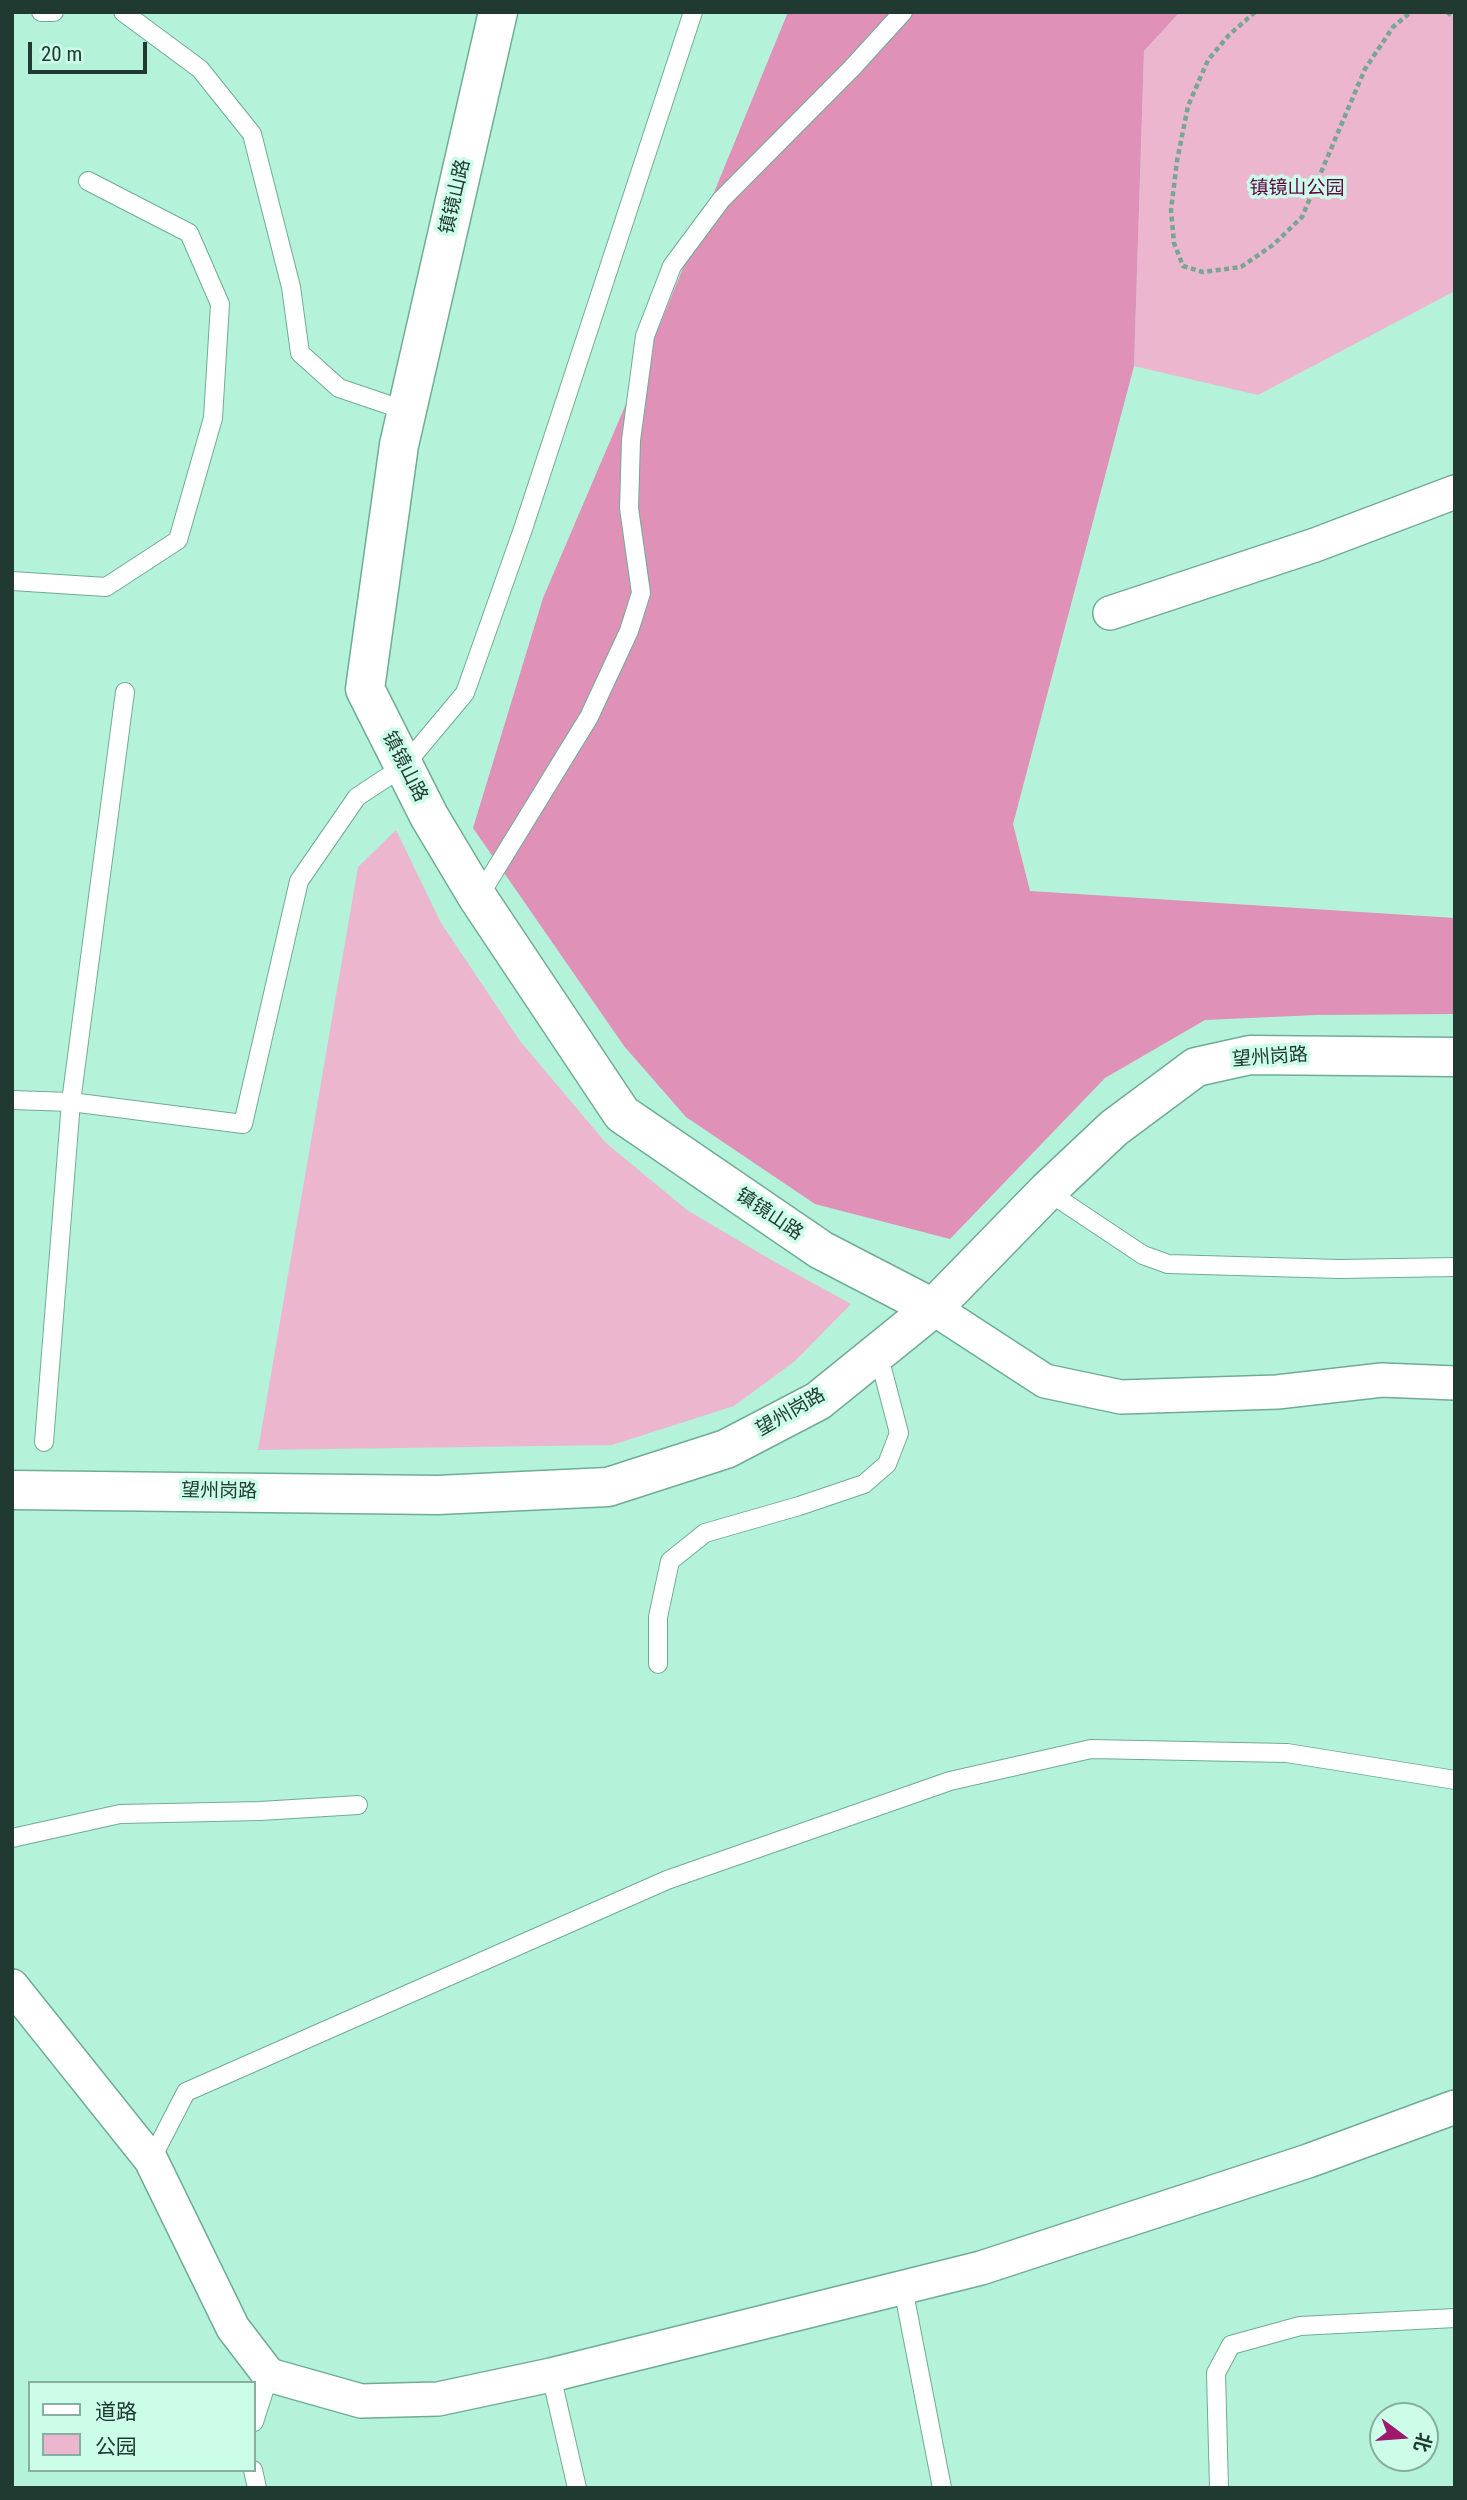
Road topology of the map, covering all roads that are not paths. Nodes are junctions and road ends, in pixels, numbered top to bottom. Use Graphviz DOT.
graph roads {
  1 [pos="41,12"];
  2 [pos="54,12"];
  3 [pos="123,12"];
  4 [pos="498,12"];
  5 [pos="693,12"];
  6 [pos="902,12"];
  7 [pos="88,181"];
  8 [pos="407,411"];
  9 [pos="1455,492"];
  10 [pos="12,581"];
  11 [pos="1110,613"];
  12 [pos="125,692"];
  13 [pos="404,766"];
  14 [pos="478,898"];
  15 [pos="1455,1057"];
  16 [pos="12,1100"];
  17 [pos="71,1102"];
  18 [pos="1046,1191"];
  19 [pos="1455,1267"];
  20 [pos="933,1308"];
  21 [pos="878,1353"];
  22 [pos="1455,1382"];
  23 [pos="44,1442"];
  24 [pos="12,1490"];
  25 [pos="658,1664"];
  26 [pos="1455,1780"];
  27 [pos="358,1805"];
  28 [pos="12,1838"];
  29 [pos="12,1986"];
  30 [pos="1455,2107"];
  31 [pos="151,2160"];
  32 [pos="903,2288"];
  33 [pos="1455,2318"];
  34 [pos="269,2375"];
  35 [pos="551,2375"];
  36 [pos="256,2415"];
  37 [pos="577,2488"];
  38 [pos="942,2488"];
  39 [pos="1219,2488"];
  1 -- 2 [label="lane"];
  3 -- 8 [label="lane"];
  4 -- 8 [label="street, 镇镜山路"];
  5 -- 13 [label="lane"];
  6 -- 14 [label="lane"];
  7 -- 10 [label="lane"];
  8 -- 13 [label="street, 镇镜山路"];
  9 -- 11 [label="street"];
  12 -- 17 [label="lane"];
  13 -- 14 [label="street, 镇镜山路"];
  13 -- 17 [label="lane"];
  14 -- 20 [label="street, 镇镜山路"];
  15 -- 18 [label="street, 望州岗路"];
  16 -- 17 [label="lane"];
  17 -- 23 [label="lane"];
  18 -- 19 [label="lane"];
  18 -- 20 [label="street, 望州岗路"];
  20 -- 21 [label="street, 望州岗路"];
  20 -- 22 [label="street"];
  21 -- 24 [label="street, 望州岗路"];
  21 -- 25 [label="lane"];
  26 -- 31 [label="lane"];
  27 -- 28 [label="lane"];
  29 -- 31 [label="street"];
  30 -- 32 [label="street"];
  31 -- 34 [label="street"];
  32 -- 35 [label="street"];
  32 -- 38 [label="lane"];
  33 -- 39 [label="lane"];
  34 -- 35 [label="street"];
  34 -- 36 [label="lane"];
  35 -- 37 [label="lane"];
}
